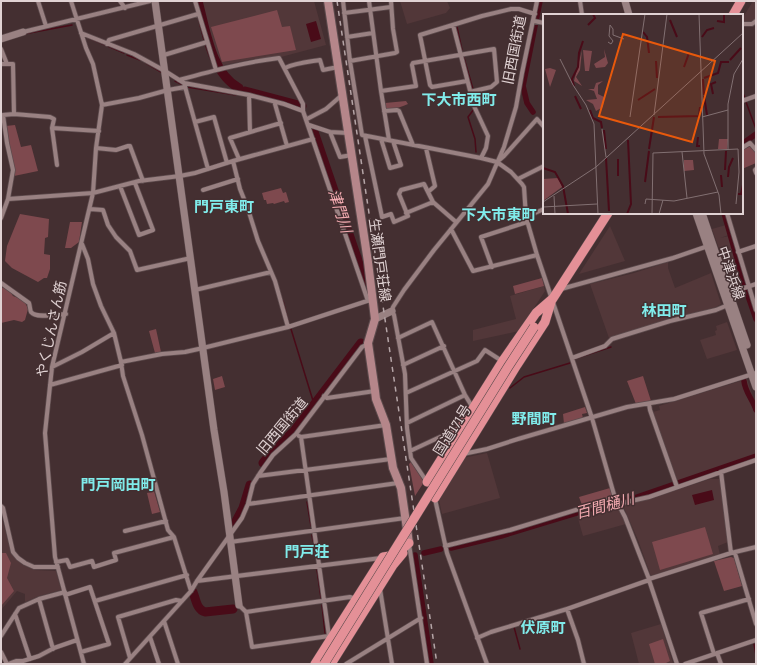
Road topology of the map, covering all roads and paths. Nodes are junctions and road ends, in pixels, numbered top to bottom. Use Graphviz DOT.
graph roads {
  1 [pos="38,1"];
  2 [pos="71,1"];
  3 [pos="120,1"];
  4 [pos="150,1"];
  5 [pos="155,1"];
  6 [pos="195,1"];
  7 [pos="328,1"];
  8 [pos="343,1"];
  9 [pos="369,1"];
  10 [pos="391,1"];
  11 [pos="537,1"];
  12 [pos="580,1"];
  13 [pos="625,1"];
  14 [pos="741,1"];
  15 [pos="391,7"];
  16 [pos="125,8"];
  17 [pos="371,9"];
  18 [pos="344,13"];
  19 [pos="198,14"];
  20 [pos="535,14"];
  21 [pos="582,14"];
  22 [pos="630,14"];
  23 [pos="734,14"];
  24 [pos="77,20"];
  25 [pos="535,21"];
  26 [pos="756,21"];
  27 [pos="543,23"];
  28 [pos="743,24"];
  29 [pos="159,25"];
  30 [pos="453,25"];
  31 [pos="46,26"];
  32 [pos="23,32"];
  33 [pos="373,33"];
  34 [pos="81,34"];
  35 [pos="347,37"];
  36 [pos="1,39"];
  37 [pos="207,42"];
  38 [pos="107,44"];
  39 [pos="1,50"];
  40 [pos="461,54"];
  41 [pos="164,55"];
  42 [pos="377,56"];
  43 [pos="425,60"];
  44 [pos="350,61"];
  45 [pos="1,64"];
  46 [pos="7,64"];
  47 [pos="338,67"];
  48 [pos="285,68"];
  49 [pos="218,69"];
  50 [pos="165,71"];
  51 [pos="179,80"];
  52 [pos="467,82"];
  53 [pos="184,85"];
  54 [pos="168,90"];
  55 [pos="381,91"];
  56 [pos="470,92"];
  57 [pos="342,94"];
  58 [pos="249,95"];
  59 [pos="756,96"];
  60 [pos="743,101"];
  61 [pos="276,102"];
  62 [pos="102,105"];
  63 [pos="303,110"];
  64 [pos="384,112"];
  65 [pos="14,114"];
  66 [pos="2,115"];
  67 [pos="307,119"];
  68 [pos="195,122"];
  69 [pos="281,124"];
  70 [pos="309,125"];
  71 [pos="543,126"];
  72 [pos="52,128"];
  73 [pos="99,131"];
  74 [pos="250,132"];
  75 [pos="330,132"];
  76 [pos="348,133"];
  77 [pos="366,136"];
  78 [pos="313,139"];
  79 [pos="381,139"];
  80 [pos="391,141"];
  81 [pos="413,145"];
  82 [pos="287,146"];
  83 [pos="743,147"];
  84 [pos="755,147"];
  85 [pos="96,148"];
  86 [pos="426,148"];
  87 [pos="352,155"];
  88 [pos="481,158"];
  89 [pos="239,159"];
  90 [pos="233,160"];
  91 [pos="227,162"];
  92 [pos="497,162"];
  93 [pos="57,165"];
  94 [pos="543,166"];
  95 [pos="208,169"];
  96 [pos="756,169"];
  97 [pos="756,173"];
  98 [pos="180,176"];
  99 [pos="238,179"];
  100 [pos="518,179"];
  101 [pos="143,181"];
  102 [pos="135,182"];
  103 [pos="120,186"];
  104 [pos="203,190"];
  105 [pos="428,192"];
  106 [pos="93,193"];
  107 [pos="8,199"];
  108 [pos="433,202"];
  109 [pos="90,209"];
  110 [pos="543,209"];
  111 [pos="406,213"];
  112 [pos="607,214"];
  113 [pos="696,214"];
  114 [pos="702,214"];
  115 [pos="727,214"];
  116 [pos="526,217"];
  117 [pos="1,218"];
  118 [pos="456,222"];
  119 [pos="527,222"];
  120 [pos="451,229"];
  121 [pos="82,244"];
  122 [pos="710,245"];
  123 [pos="756,246"];
  124 [pos="738,252"];
  125 [pos="537,255"];
  126 [pos="191,258"];
  127 [pos="492,267"];
  128 [pos="270,272"];
  129 [pos="1,283"];
  130 [pos="756,284"];
  131 [pos="749,286"];
  132 [pos="196,290"];
  133 [pos="559,290"];
  134 [pos="729,293"];
  135 [pos="552,299"];
  136 [pos="370,300"];
  137 [pos="730,305"];
  138 [pos="756,310"];
  139 [pos="392,311"];
  140 [pos="66,314"];
  141 [pos="375,319"];
  142 [pos="288,327"];
  143 [pos="114,333"];
  144 [pos="398,338"];
  145 [pos="368,343"];
  146 [pos="444,346"];
  147 [pos="203,348"];
  148 [pos="572,358"];
  149 [pos="503,361"];
  150 [pos="121,364"];
  151 [pos="403,365"];
  152 [pos="52,367"];
  153 [pos="455,371"];
  154 [pos="754,374"];
  155 [pos="50,385"];
  156 [pos="756,387"];
  157 [pos="375,391"];
  158 [pos="406,394"];
  159 [pos="465,395"];
  160 [pos="324,396"];
  161 [pos="649,404"];
  162 [pos="473,409"];
  163 [pos="592,418"];
  164 [pos="407,423"];
  165 [pos="386,425"];
  166 [pos="459,430"];
  167 [pos="296,434"];
  168 [pos="301,437"];
  169 [pos="449,446"];
  170 [pos="410,451"];
  171 [pos="461,454"];
  172 [pos="391,459"];
  173 [pos="756,460"];
  174 [pos="306,470"];
  175 [pos="721,472"];
  176 [pos="258,476"];
  177 [pos="427,482"];
  178 [pos="399,483"];
  179 [pos="676,485"];
  180 [pos="309,496"];
  181 [pos="434,498"];
  182 [pos="617,501"];
  183 [pos="248,504"];
  184 [pos="1,506"];
  185 [pos="405,518"];
  186 [pos="166,521"];
  187 [pos="125,531"];
  188 [pos="314,531"];
  189 [pos="230,535"];
  190 [pos="174,537"];
  191 [pos="230,542"];
  192 [pos="409,543"];
  193 [pos="445,546"];
  194 [pos="756,547"];
  195 [pos="733,553"];
  196 [pos="389,560"];
  197 [pos="56,562"];
  198 [pos="319,566"];
  199 [pos="58,567"];
  200 [pos="187,575"];
  201 [pos="235,576"];
  202 [pos="369,579"];
  203 [pos="649,580"];
  204 [pos="197,581"];
  205 [pos="380,587"];
  206 [pos="191,591"];
  207 [pos="65,594"];
  208 [pos="39,599"];
  209 [pos="357,599"];
  210 [pos="749,599"];
  211 [pos="95,601"];
  212 [pos="182,601"];
  213 [pos="324,602"];
  214 [pos="239,605"];
  215 [pos="566,609"];
  216 [pos="246,612"];
  217 [pos="15,614"];
  218 [pos="421,618"];
  219 [pos="164,621"];
  220 [pos="756,624"];
  221 [pos="1,636"];
  222 [pos="150,637"];
  223 [pos="331,637"];
  224 [pos="388,638"];
  225 [pos="477,638"];
  226 [pos="77,640"];
  227 [pos="756,640"];
  228 [pos="53,648"];
  229 [pos="1,652"];
  230 [pos="81,652"];
  231 [pos="716,654"];
  232 [pos="130,658"];
  233 [pos="30,659"];
  234 [pos="83,663"];
  235 [pos="8,664"];
  236 [pos="125,664"];
  237 [pos="159,664"];
  238 [pos="178,664"];
  239 [pos="315,664"];
  240 [pos="324,664"];
  241 [pos="331,664"];
  242 [pos="346,664"];
  243 [pos="392,664"];
  244 [pos="427,664"];
  245 [pos="487,664"];
  246 [pos="584,664"];
  247 [pos="677,664"];
  248 [pos="685,664"];
  249 [pos="721,664"];
  1 -- 31 [label="street"];
  2 -- 24 [label="street, やくじんさん筋"];
  3 -- 16 [label="street"];
  4 -- 16 [label="street"];
  5 -- 29 [label="street"];
  6 -- 19 [label="street"];
  7 -- 47 [label="main road, 生瀬門戸荘線"];
  8 -- 18 [label="street"];
  9 -- 17 [label="street"];
  10 -- 15 [label="street"];
  11 -- 20 [label="street, 旧西国街道"];
  12 -- 21 [label="street"];
  13 -- 22 [label="street"];
  14 -- 23 [label="highway"];
  15 -- 17 [label="street"];
  15 -- 42 [label="street"];
  16 -- 24 [label="street"];
  17 -- 18 [label="street"];
  17 -- 33 [label="street"];
  18 -- 35 [label="street"];
  19 -- 29 [label="street"];
  19 -- 37 [label="street"];
  20 -- 25 [label="street, 旧西国街道"];
  20 -- 30 [label="street"];
  24 -- 31 [label="street"];
  24 -- 34 [label="street, やくじんさん筋"];
  25 -- 27 [label="street"];
  25 -- 92 [label="street, 旧西国街道"];
  26 -- 28 [label="street"];
  29 -- 38 [label="street"];
  29 -- 41 [label="street"];
  30 -- 40 [label="street"];
  30 -- 43 [label="street"];
  31 -- 32 [label="street"];
  32 -- 36 [label="street"];
  33 -- 35 [label="street"];
  33 -- 42 [label="street"];
  34 -- 38 [label="street"];
  34 -- 62 [label="street, やくじんさん筋"];
  35 -- 44 [label="street"];
  37 -- 41 [label="street"];
  37 -- 49 [label="street"];
  38 -- 50 [label="street"];
  39 -- 46 [label="street"];
  40 -- 43 [label="street"];
  40 -- 52 [label="street"];
  40 -- 56 [label="street"];
  41 -- 50 [label="street"];
  42 -- 44 [label="street"];
  42 -- 55 [label="street"];
  43 -- 52 [label="street"];
  43 -- 55 [label="street"];
  44 -- 77 [label="street"];
  45 -- 46 [label="street"];
  46 -- 65 [label="street"];
  47 -- 48 [label="street"];
  47 -- 57 [label="main road, 生瀬門戸荘線"];
  48 -- 49 [label="street"];
  48 -- 63 [label="street"];
  49 -- 51 [label="street"];
  50 -- 51 [label="street"];
  50 -- 54 [label="street"];
  51 -- 53 [label="street"];
  52 -- 56 [label="street"];
  53 -- 54 [label="street"];
  53 -- 58 [label="street"];
  53 -- 68 [label="street"];
  54 -- 62 [label="street"];
  54 -- 98 [label="street"];
  55 -- 64 [label="street"];
  56 -- 88 [label="street"];
  57 -- 67 [label="street"];
  57 -- 76 [label="main road, 生瀬門戸荘線"];
  58 -- 61 [label="street"];
  58 -- 74 [label="street"];
  59 -- 60 [label="street"];
  61 -- 63 [label="street"];
  61 -- 69 [label="street"];
  62 -- 73 [label="street, やくじんさん筋"];
  63 -- 67 [label="street"];
  64 -- 80 [label="street"];
  64 -- 81 [label="street"];
  65 -- 66 [label="street"];
  65 -- 72 [label="street"];
  66 -- 107 [label="street"];
  67 -- 70 [label="street"];
  68 -- 91 [label="street"];
  68 -- 95 [label="street"];
  69 -- 74 [label="street"];
  69 -- 82 [label="street"];
  70 -- 75 [label="street"];
  70 -- 78 [label="street"];
  71 -- 92 [label="street"];
  72 -- 73 [label="street"];
  72 -- 93 [label="street"];
  73 -- 85 [label="street, やくじんさん筋"];
  74 -- 89 [label="street"];
  75 -- 76 [label="street"];
  75 -- 87 [label="street"];
  76 -- 87 [label="main road, 生瀬門戸荘線"];
  77 -- 79 [label="street"];
  77 -- 111 [label="street"];
  78 -- 82 [label="street"];
  78 -- 136 [label="street"];
  79 -- 80 [label="street"];
  79 -- 80 [label="street"];
  80 -- 81 [label="street"];
  81 -- 86 [label="street"];
  82 -- 89 [label="street"];
  83 -- 84 [label="street"];
  85 -- 101 [label="street"];
  85 -- 106 [label="street, やくじんさん筋"];
  86 -- 88 [label="street"];
  86 -- 105 [label="street"];
  87 -- 136 [label="main road, 生瀬門戸荘線"];
  88 -- 92 [label="street"];
  89 -- 90 [label="street"];
  90 -- 91 [label="street"];
  90 -- 99 [label="street"];
  91 -- 95 [label="street"];
  92 -- 100 [label="street"];
  92 -- 118 [label="street, 旧西国街道"];
  94 -- 100 [label="street"];
  95 -- 98 [label="street"];
  96 -- 97 [label="street"];
  98 -- 101 [label="street"];
  98 -- 126 [label="street"];
  99 -- 104 [label="street"];
  99 -- 128 [label="street"];
  100 -- 116 [label="street"];
  101 -- 102 [label="street"];
  102 -- 103 [label="street"];
  102 -- 103 [label="street"];
  103 -- 106 [label="street"];
  105 -- 108 [label="street"];
  105 -- 111 [label="street"];
  106 -- 107 [label="street"];
  106 -- 109 [label="street, やくじんさん筋"];
  107 -- 117 [label="street"];
  108 -- 111 [label="street"];
  108 -- 118 [label="street"];
  109 -- 121 [label="street, やくじんさん筋"];
  109 -- 126 [label="street"];
  110 -- 116 [label="street"];
  112 -- 133 [label="highway, 国道171号"];
  113 -- 122 [label="street, 中津浜線"];
  114 -- 122 [label="street, 中津浜線"];
  115 -- 124 [label="street"];
  116 -- 119 [label="street"];
  118 -- 120 [label="street, 旧西国街道"];
  119 -- 125 [label="street"];
  119 -- 127 [label="street"];
  120 -- 127 [label="street"];
  120 -- 139 [label="street, 旧西国街道"];
  121 -- 140 [label="street, やくじんさん筋"];
  121 -- 143 [label="street"];
  122 -- 133 [label="street"];
  122 -- 134 [label="street, 中津浜線"];
  122 -- 137 [label="street, 中津浜線"];
  123 -- 124 [label="street"];
  124 -- 131 [label="street"];
  125 -- 127 [label="street"];
  125 -- 135 [label="street"];
  126 -- 132 [label="street"];
  128 -- 132 [label="street"];
  128 -- 142 [label="street"];
  129 -- 140 [label="street"];
  130 -- 131 [label="street"];
  131 -- 134 [label="street"];
  131 -- 138 [label="street"];
  132 -- 147 [label="street"];
  133 -- 135 [label="highway, 国道171号"];
  134 -- 137 [label="street, 中津浜線"];
  135 -- 148 [label="street"];
  135 -- 149 [label="highway"];
  135 -- 171 [label="highway"];
  135 -- 240 [label="highway, 国道171号, bridge"];
  136 -- 141 [label="main road, 生瀬門戸荘線"];
  136 -- 142 [label="street"];
  137 -- 148 [label="street"];
  137 -- 154 [label="street, 中津浜線"];
  139 -- 141 [label="street"];
  139 -- 144 [label="street"];
  140 -- 152 [label="street, やくじんさん筋"];
  141 -- 145 [label="main road, 生瀬門戸荘線"];
  142 -- 147 [label="street"];
  143 -- 150 [label="street"];
  143 -- 152 [label="street"];
  144 -- 146 [label="street"];
  144 -- 151 [label="street"];
  145 -- 157 [label="main road, 生瀬門戸荘線"];
  145 -- 160 [label="street, 旧西国街道"];
  146 -- 151 [label="street"];
  146 -- 153 [label="street"];
  147 -- 150 [label="street"];
  147 -- 189 [label="street"];
  148 -- 163 [label="street"];
  149 -- 153 [label="street"];
  149 -- 162 [label="highway"];
  150 -- 155 [label="street"];
  150 -- 186 [label="street"];
  151 -- 158 [label="street"];
  152 -- 155 [label="street, やくじんさん筋"];
  153 -- 158 [label="street"];
  153 -- 159 [label="street"];
  154 -- 156 [label="street, 中津浜線"];
  154 -- 161 [label="street"];
  155 -- 197 [label="street, やくじんさん筋"];
  157 -- 160 [label="street"];
  157 -- 165 [label="main road, 生瀬門戸荘線"];
  158 -- 164 [label="street"];
  159 -- 162 [label="street"];
  159 -- 164 [label="street"];
  160 -- 167 [label="street, 旧西国街道"];
  161 -- 163 [label="street"];
  161 -- 179 [label="street"];
  162 -- 166 [label="highway"];
  163 -- 171 [label="street"];
  163 -- 182 [label="street"];
  164 -- 170 [label="street"];
  165 -- 168 [label="street"];
  165 -- 172 [label="main road, 生瀬門戸荘線"];
  166 -- 169 [label="highway"];
  166 -- 170 [label="street"];
  167 -- 168 [label="street"];
  167 -- 176 [label="street, 旧西国街道"];
  168 -- 174 [label="street"];
  169 -- 171 [label="street"];
  169 -- 177 [label="highway"];
  170 -- 177 [label="street"];
  171 -- 181 [label="highway"];
  172 -- 174 [label="street"];
  172 -- 178 [label="main road, 生瀬門戸荘線"];
  173 -- 175 [label="street"];
  174 -- 176 [label="street"];
  174 -- 180 [label="street"];
  175 -- 179 [label="street"];
  175 -- 195 [label="street"];
  176 -- 183 [label="street, 旧西国街道"];
  177 -- 181 [label="street"];
  178 -- 180 [label="street"];
  178 -- 185 [label="main road, 生瀬門戸荘線"];
  179 -- 182 [label="street"];
  180 -- 183 [label="street"];
  180 -- 188 [label="street"];
  181 -- 193 [label="street"];
  182 -- 193 [label="street"];
  182 -- 203 [label="street"];
  183 -- 189 [label="street, 旧西国街道"];
  184 -- 199 [label="street"];
  185 -- 188 [label="street"];
  185 -- 192 [label="main road, 生瀬門戸荘線"];
  186 -- 187 [label="street"];
  186 -- 190 [label="street"];
  188 -- 191 [label="street"];
  188 -- 198 [label="street"];
  189 -- 191 [label="street"];
  189 -- 204 [label="street, 旧西国街道"];
  190 -- 197 [label="street"];
  190 -- 200 [label="street"];
  191 -- 201 [label="street"];
  192 -- 196 [label="highway"];
  192 -- 218 [label="street"];
  193 -- 225 [label="street"];
  194 -- 195 [label="street"];
  195 -- 203 [label="street"];
  195 -- 210 [label="street"];
  196 -- 198 [label="street"];
  196 -- 202 [label="highway"];
  196 -- 205 [label="highway"];
  197 -- 199 [label="street, やくじんさん筋"];
  198 -- 201 [label="street"];
  198 -- 213 [label="street"];
  199 -- 207 [label="street, やくじんさん筋"];
  200 -- 206 [label="street"];
  200 -- 211 [label="street"];
  201 -- 204 [label="street"];
  201 -- 214 [label="street"];
  202 -- 205 [label="street"];
  202 -- 209 [label="highway"];
  203 -- 215 [label="street"];
  203 -- 247 [label="street"];
  204 -- 206 [label="street, 旧西国街道"];
  205 -- 224 [label="street"];
  205 -- 241 [label="highway"];
  206 -- 212 [label="street"];
  207 -- 208 [label="street"];
  207 -- 211 [label="street"];
  207 -- 226 [label="street, やくじんさん筋"];
  208 -- 217 [label="street"];
  208 -- 228 [label="street"];
  209 -- 213 [label="street"];
  209 -- 223 [label="highway"];
  210 -- 220 [label="street"];
  210 -- 231 [label="street"];
  211 -- 230 [label="street"];
  212 -- 219 [label="street"];
  212 -- 232 [label="street"];
  213 -- 216 [label="street"];
  213 -- 223 [label="street"];
  214 -- 216 [label="street"];
  215 -- 225 [label="street"];
  215 -- 246 [label="street"];
  216 -- 223 [label="street"];
  217 -- 221 [label="street"];
  217 -- 233 [label="street"];
  218 -- 224 [label="street"];
  218 -- 244 [label="street"];
  219 -- 222 [label="street"];
  219 -- 238 [label="street"];
  222 -- 232 [label="street"];
  222 -- 237 [label="street"];
  223 -- 239 [label="highway"];
  224 -- 242 [label="street"];
  224 -- 243 [label="street"];
  225 -- 245 [label="street"];
  226 -- 228 [label="street"];
  226 -- 230 [label="street, やくじんさん筋"];
  227 -- 231 [label="street"];
  228 -- 233 [label="street"];
  229 -- 235 [label="street"];
  230 -- 234 [label="street, やくじんさん筋"];
  231 -- 248 [label="street"];
  231 -- 249 [label="street"];
  232 -- 236 [label="street"];
  233 -- 235 [label="street"];
}
